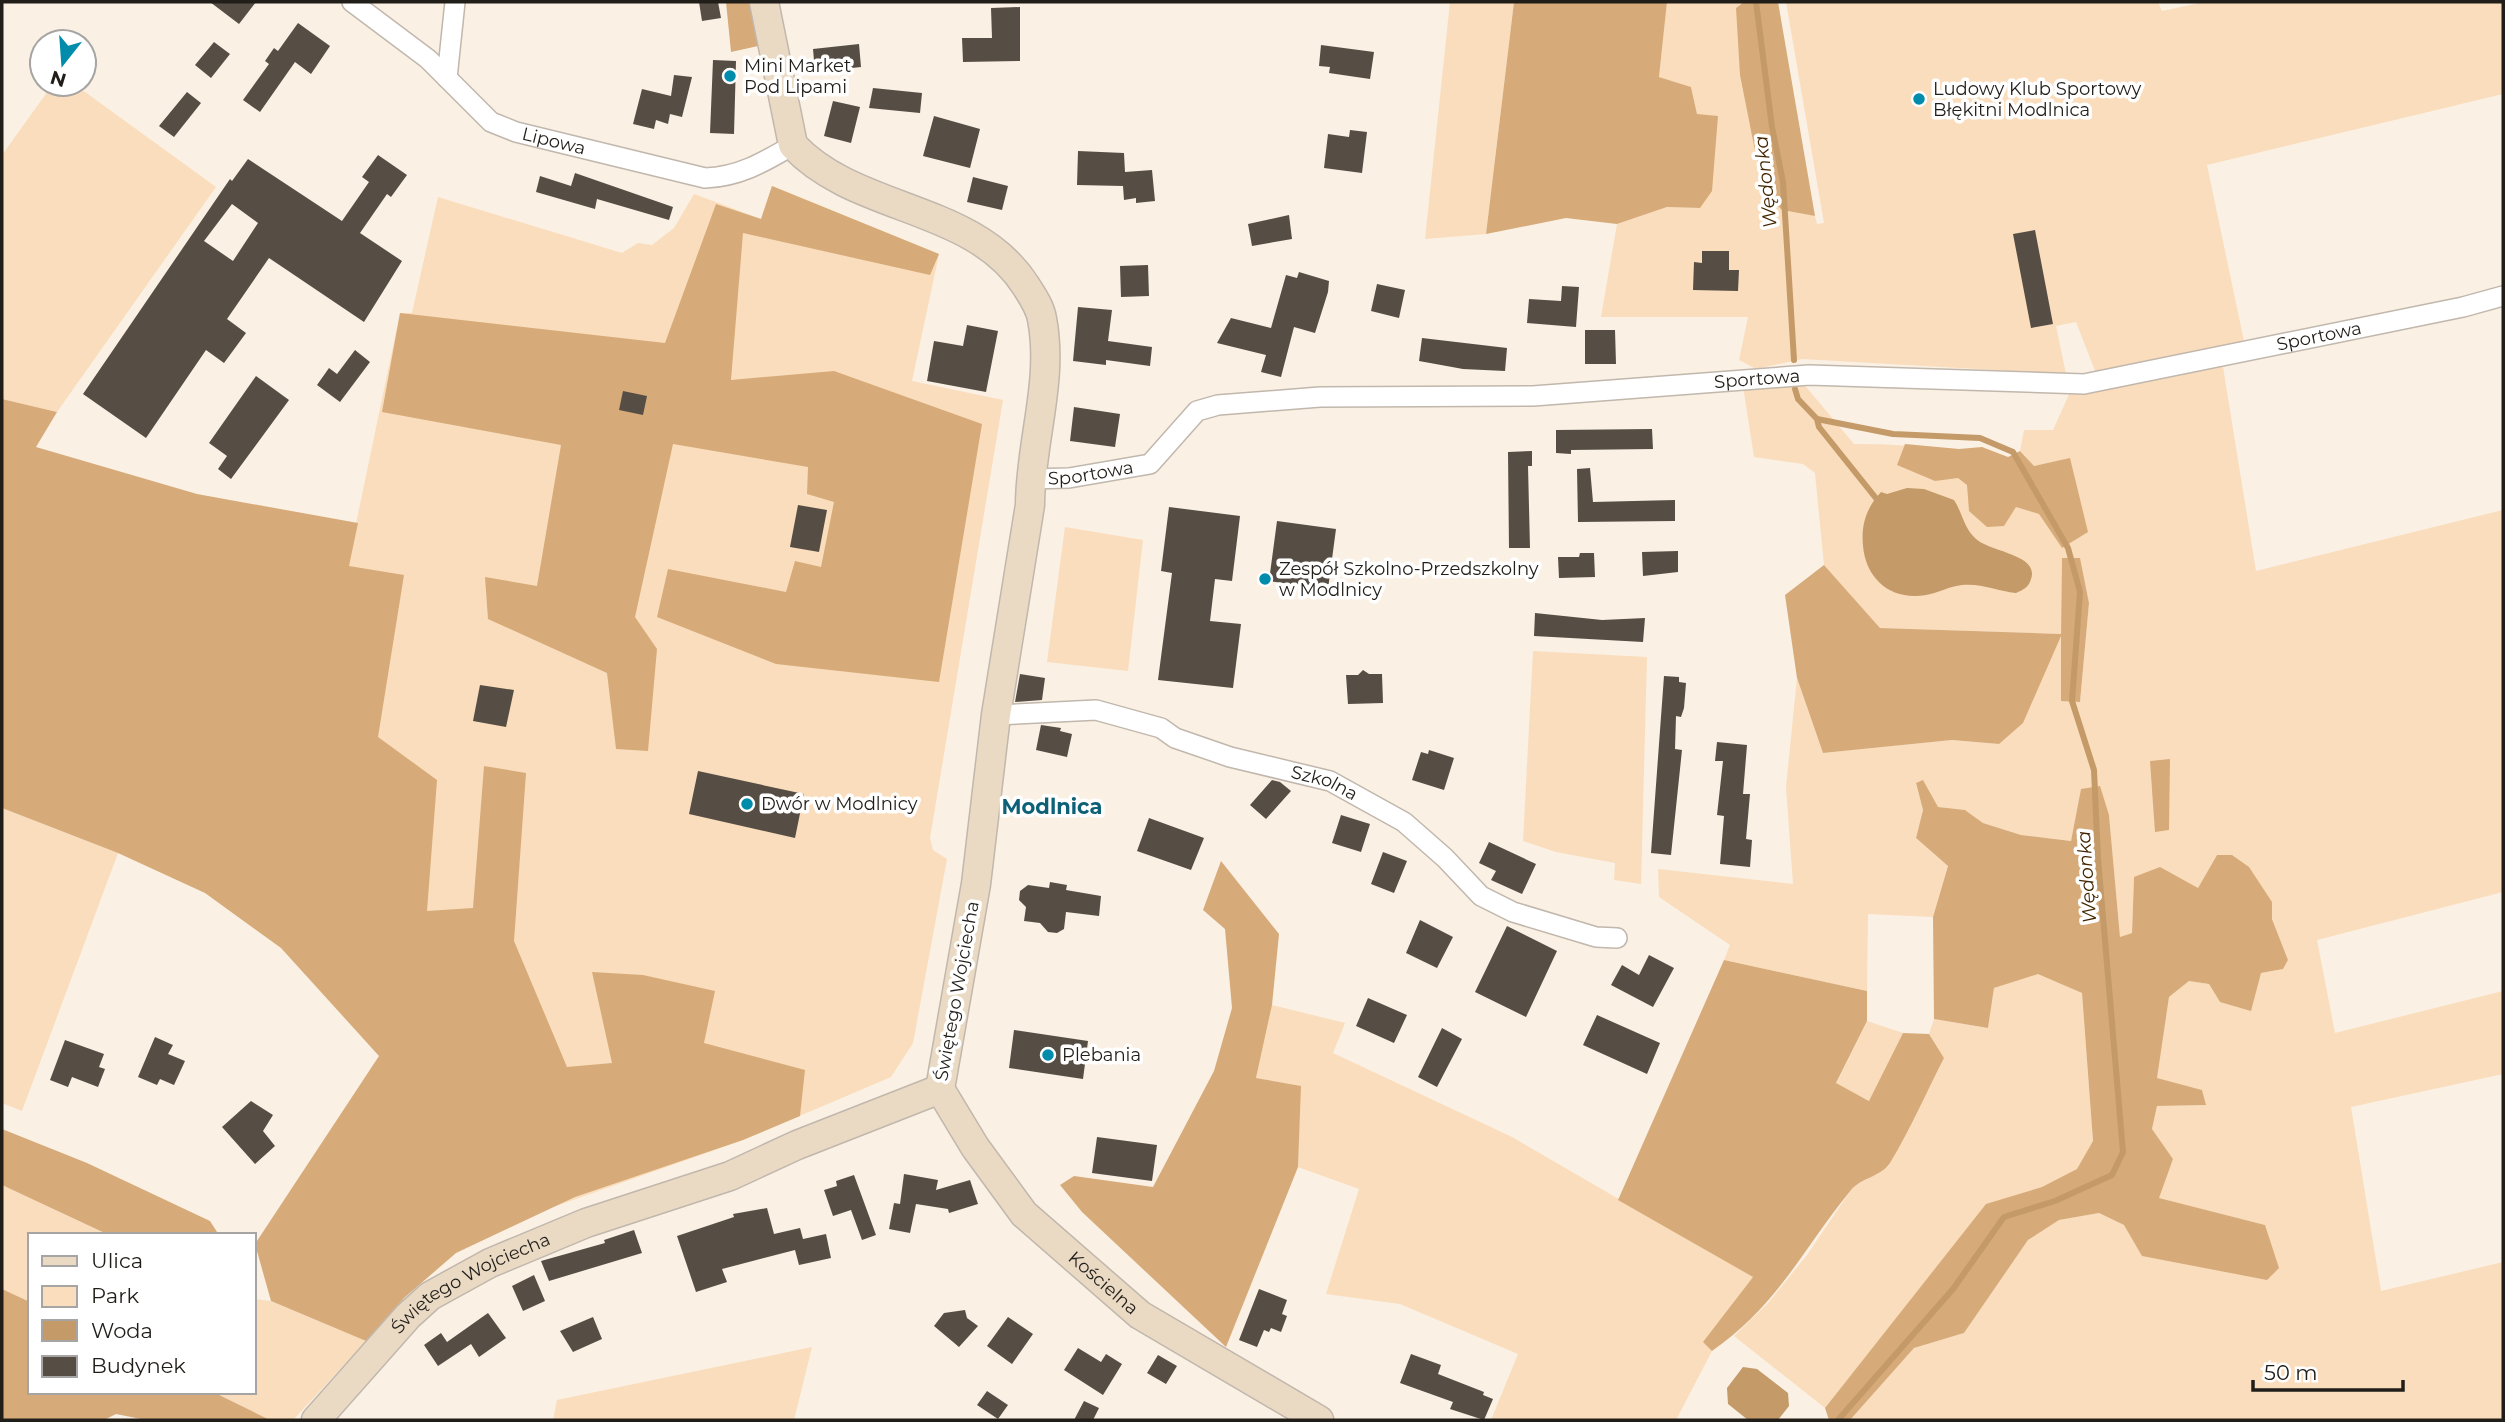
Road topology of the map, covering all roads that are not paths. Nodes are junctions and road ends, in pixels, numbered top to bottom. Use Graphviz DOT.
graph roads {
  1 [pos="352,2"];
  2 [pos="456,2"];
  3 [pos="764,2"];
  4 [pos="447,78"];
  5 [pos="793,145"];
  6 [pos="2503,296"];
  7 [pos="1030,479"];
  8 [pos="996,715"];
  9 [pos="1617,938"];
  10 [pos="940,1089"];
  11 [pos="1303,1416"];
  12 [pos="316,1420"];
  1 -- 4 [label="street, Lipowa"];
  2 -- 4 [label="street"];
  3 -- 5 [label="street"];
  4 -- 5 [label="street, Lipowa"];
  5 -- 7 [label="street, Świętego Wojciecha"];
  6 -- 7 [label="street, Sportowa"];
  7 -- 8 [label="street, Świętego Wojciecha"];
  8 -- 9 [label="street, Szkolna"];
  8 -- 10 [label="street, Świętego Wojciecha"];
  10 -- 11 [label="street, Kościelna"];
  10 -- 12 [label="street, Świętego Wojciecha"];
}
